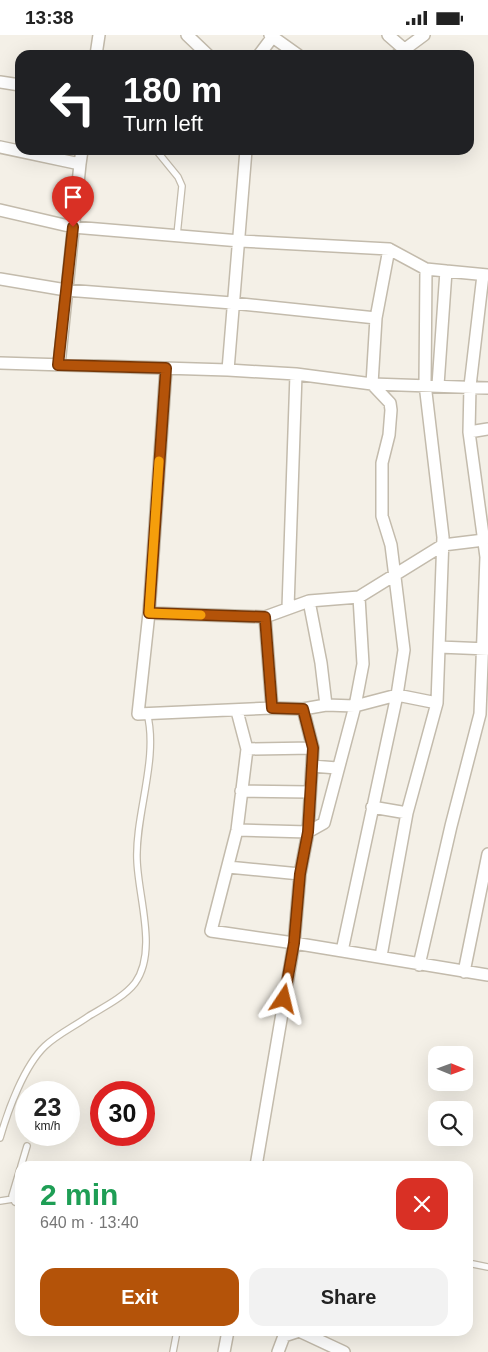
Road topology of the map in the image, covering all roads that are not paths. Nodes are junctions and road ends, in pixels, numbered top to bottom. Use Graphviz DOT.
graph roads {
  1 [pos="99,35"];
  2 [pos="187,35"];
  3 [pos="388,35"];
  4 [pos="424,35"];
  5 [pos="272,36"];
  6 [pos="97,50"];
  7 [pos="203,50"];
  8 [pos="262,50"];
  9 [pos="291,50"];
  10 [pos="399,50"];
  11 [pos="403,50"];
  12 [pos="0,82"];
  13 [pos="15,84"];
  14 [pos="0,147"];
  15 [pos="15,150"];
  16 [pos="40,155"];
  17 [pos="81,155"];
  18 [pos="160,155"];
  19 [pos="246,155"];
  20 [pos="80,163"];
  21 [pos="0,210"];
  22 [pos="73,227"];
  23 [pos="177,235"];
  24 [pos="240,241"];
  25 [pos="389,249"];
  26 [pos="426,269"];
  27 [pos="446,271"];
  28 [pos="485,275"];
  29 [pos="0,279"];
  30 [pos="66,291"];
  31 [pos="232,303"];
  32 [pos="376,318"];
  33 [pos="0,363"];
  34 [pos="58,365"];
  35 [pos="166,368"];
  36 [pos="228,370"];
  37 [pos="296,373"];
  38 [pos="372,384"];
  39 [pos="425,385"];
  40 [pos="438,385"];
  41 [pos="470,386"];
  42 [pos="488,388"];
  43 [pos="488,429"];
  44 [pos="469,431"];
  45 [pos="484,540"];
  46 [pos="443,545"];
  47 [pos="396,576"];
  48 [pos="359,597"];
  49 [pos="309,601"];
  50 [pos="288,608"];
  51 [pos="149,613"];
  52 [pos="265,617"];
  53 [pos="439,647"];
  54 [pos="485,649"];
  55 [pos="397,695"];
  56 [pos="437,703"];
  57 [pos="326,705"];
  58 [pos="355,706"];
  59 [pos="272,708"];
  60 [pos="303,709"];
  61 [pos="236,711"];
  62 [pos="147,713"];
  63 [pos="484,714"];
  64 [pos="313,748"];
  65 [pos="247,749"];
  66 [pos="312,766"];
  67 [pos="337,768"];
  68 [pos="242,791"];
  69 [pos="309,791"];
  70 [pos="372,807"];
  71 [pos="407,813"];
  72 [pos="236,829"];
  73 [pos="308,832"];
  74 [pos="488,854"];
  75 [pos="228,867"];
  76 [pos="300,874"];
  77 [pos="294,943"];
  78 [pos="342,951"];
  79 [pos="381,956"];
  80 [pos="419,965"];
  81 [pos="464,972"];
  82 [pos="488,975"];
  83 [pos="0,1138"];
  84 [pos="27,1147"];
  85 [pos="22,1161"];
  86 [pos="257,1161"];
  87 [pos="15,1190"];
  88 [pos="13,1199"];
  89 [pos="0,1201"];
  90 [pos="473,1264"];
  91 [pos="488,1267"];
  92 [pos="177,1336"];
  93 [pos="227,1336"];
  94 [pos="284,1336"];
  95 [pos="310,1336"];
  96 [pos="173,1352"];
  97 [pos="224,1352"];
  98 [pos="278,1352"];
  99 [pos="344,1352"];
  1 -- 6 [label="street"];
  2 -- 7 [label="street"];
  3 -- 10 [label="street"];
  4 -- 11 [label="street"];
  5 -- 8 [label="street"];
  5 -- 9 [label="street"];
  12 -- 13 [label="street"];
  14 -- 15 [label="street"];
  16 -- 20 [label="street"];
  17 -- 20 [label="street"];
  18 -- 23 [label="lane"];
  19 -- 24 [label="street"];
  20 -- 22 [label="street"];
  21 -- 22 [label="street"];
  22 -- 23 [label="street"];
  22 -- 30 [label="street"];
  23 -- 24 [label="street"];
  24 -- 25 [label="street"];
  24 -- 31 [label="street"];
  25 -- 26 [label="street"];
  25 -- 32 [label="street"];
  26 -- 27 [label="street"];
  26 -- 39 [label="street"];
  27 -- 28 [label="street"];
  27 -- 40 [label="street"];
  28 -- 41 [label="street"];
  29 -- 30 [label="street"];
  30 -- 31 [label="street"];
  30 -- 34 [label="street"];
  31 -- 32 [label="street"];
  31 -- 36 [label="street"];
  32 -- 38 [label="street"];
  33 -- 34 [label="street"];
  34 -- 35 [label="street"];
  35 -- 36 [label="street"];
  35 -- 51 [label="street"];
  36 -- 37 [label="street"];
  37 -- 38 [label="street"];
  37 -- 50 [label="street"];
  38 -- 39 [label="street"];
  38 -- 47 [label="street"];
  39 -- 40 [label="street"];
  39 -- 46 [label="street"];
  40 -- 41 [label="street"];
  41 -- 42 [label="street"];
  41 -- 44 [label="street"];
  43 -- 44 [label="street"];
  44 -- 45 [label="street"];
  45 -- 46 [label="street"];
  45 -- 54 [label="street"];
  46 -- 47 [label="street"];
  46 -- 53 [label="street"];
  47 -- 48 [label="street"];
  47 -- 55 [label="street"];
  48 -- 49 [label="street"];
  48 -- 58 [label="street"];
  49 -- 50 [label="street"];
  49 -- 57 [label="street"];
  50 -- 52 [label="street"];
  51 -- 52 [label="street"];
  51 -- 62 [label="street"];
  52 -- 59 [label="street"];
  53 -- 54 [label="street"];
  53 -- 56 [label="street"];
  54 -- 63 [label="street"];
  55 -- 56 [label="street"];
  55 -- 58 [label="street"];
  55 -- 70 [label="street"];
  56 -- 71 [label="street"];
  57 -- 58 [label="street"];
  57 -- 60 [label="street"];
  58 -- 67 [label="street"];
  59 -- 60 [label="street"];
  59 -- 61 [label="street"];
  60 -- 64 [label="street"];
  61 -- 62 [label="street"];
  61 -- 65 [label="street"];
  62 -- 83 [label="lane"];
  63 -- 80 [label="street"];
  64 -- 65 [label="street"];
  64 -- 66 [label="street"];
  65 -- 68 [label="street"];
  66 -- 67 [label="street"];
  66 -- 69 [label="street"];
  67 -- 73 [label="street"];
  68 -- 69 [label="street"];
  68 -- 72 [label="street"];
  69 -- 73 [label="street"];
  70 -- 71 [label="street"];
  70 -- 78 [label="street"];
  71 -- 79 [label="street"];
  72 -- 73 [label="street"];
  72 -- 75 [label="street"];
  73 -- 76 [label="street"];
  74 -- 81 [label="street"];
  75 -- 76 [label="street"];
  75 -- 77 [label="street"];
  76 -- 77 [label="street"];
  77 -- 78 [label="street"];
  77 -- 86 [label="street"];
  78 -- 79 [label="street"];
  79 -- 80 [label="street"];
  80 -- 81 [label="street"];
  81 -- 82 [label="street"];
  84 -- 85 [label="lane"];
  87 -- 88 [label="lane"];
  88 -- 89 [label="lane"];
  90 -- 91 [label="lane"];
  92 -- 96 [label="lane"];
  93 -- 97 [label="street"];
  94 -- 98 [label="street"];
  95 -- 99 [label="street"];
}
